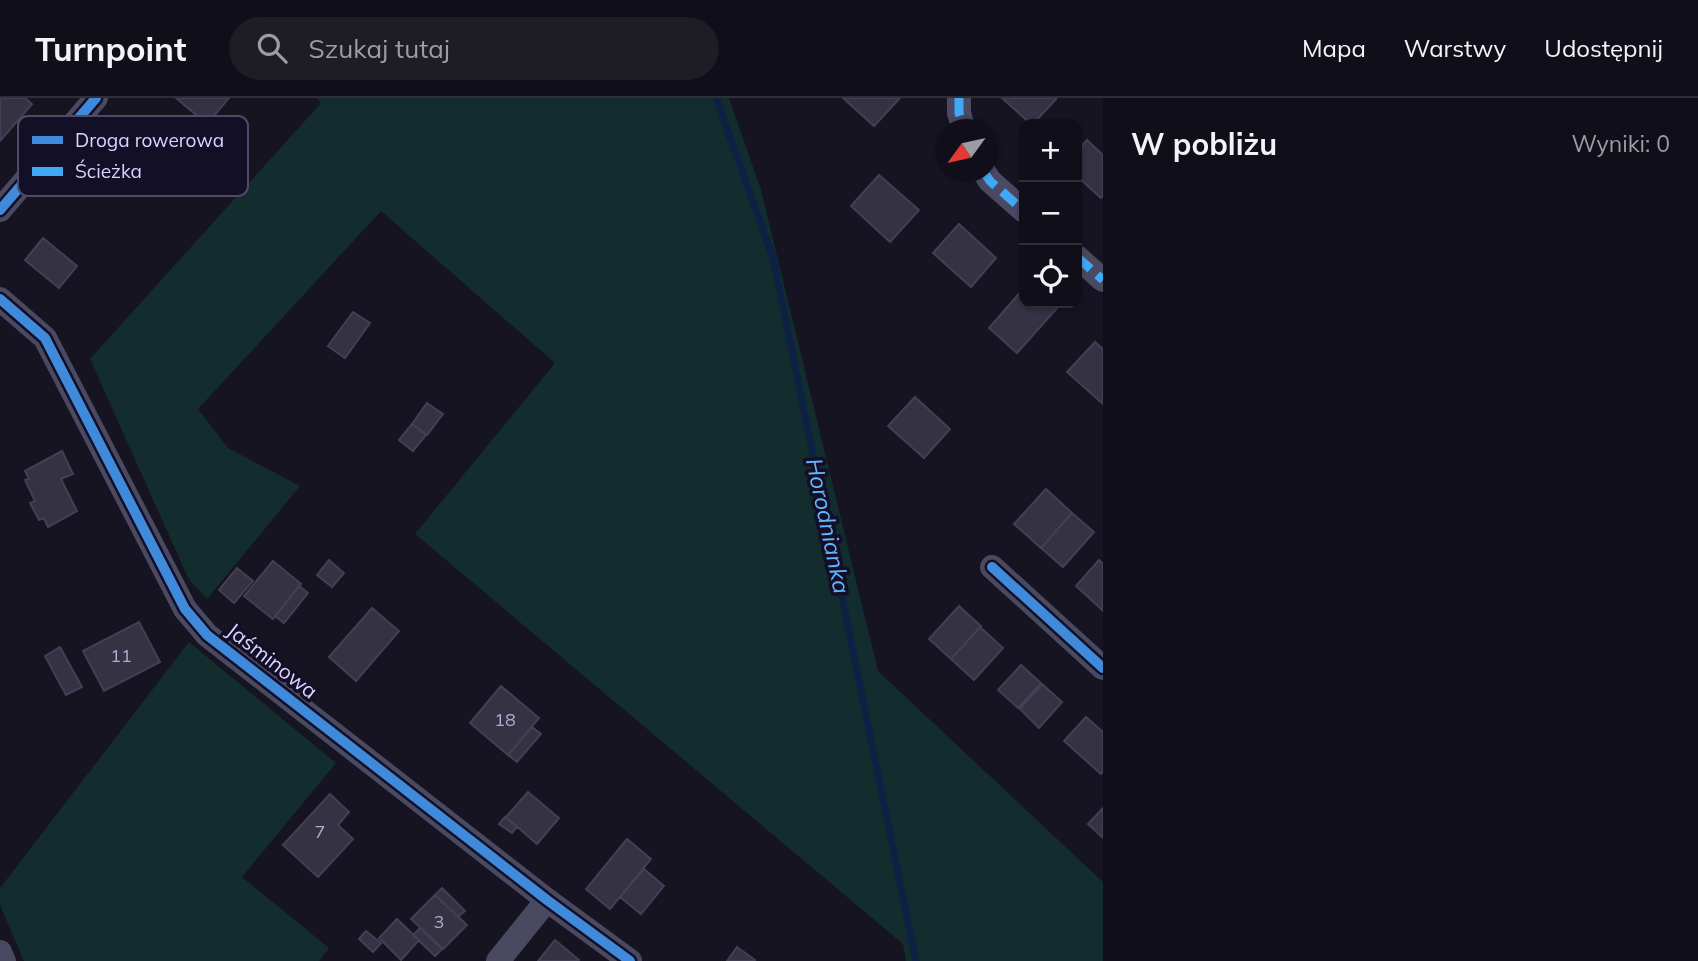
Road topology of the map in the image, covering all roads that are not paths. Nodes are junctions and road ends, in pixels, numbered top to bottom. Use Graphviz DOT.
graph roads {
  1 [pos="96,98"];
  2 [pos="959,98"];
  3 [pos="81,116"];
  4 [pos="961,119"];
  5 [pos="991,182"];
  6 [pos="18,189"];
  7 [pos="1019,207"];
  8 [pos="0,210"];
  9 [pos="1082,261"];
  10 [pos="1103,280"];
  11 [pos="0,299"];
  12 [pos="992,567"];
  13 [pos="1103,667"];
  14 [pos="548,900"];
  15 [pos="0,952"];
  16 [pos="4,961"];
  17 [pos="498,961"];
  18 [pos="630,961"];
  1 -- 3 [label="street"];
  2 -- 4 [label="street"];
  5 -- 7 [label="street"];
  6 -- 8 [label="street"];
  9 -- 10 [label="street"];
  11 -- 14 [label="street, Jaśminowa"];
  12 -- 13 [label="street"];
  14 -- 17 [label="street"];
  14 -- 18 [label="street, Jaśminowa"];
  15 -- 16 [label="street"];
}
